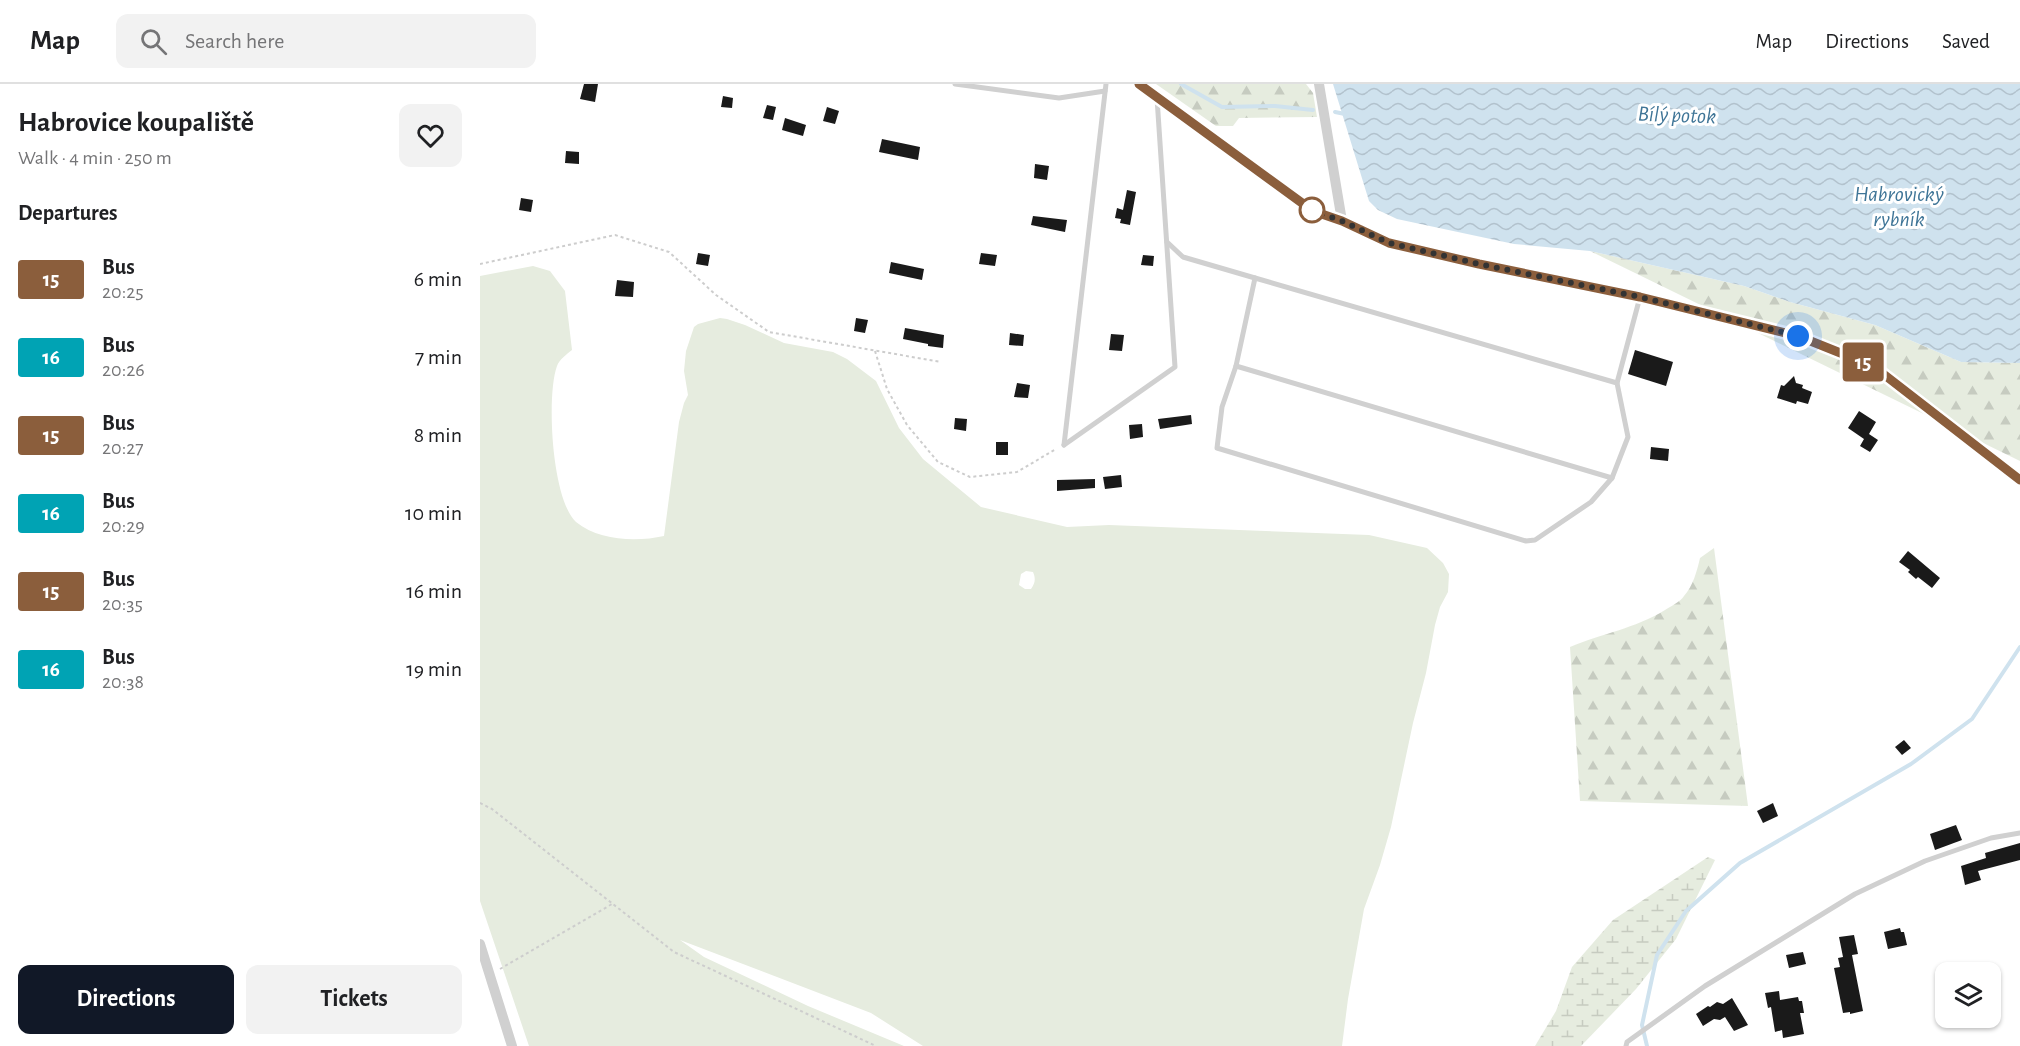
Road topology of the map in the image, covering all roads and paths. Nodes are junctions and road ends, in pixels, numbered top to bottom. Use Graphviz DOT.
graph roads {
  1 [pos="955,84"];
  2 [pos="1139,84"];
  3 [pos="1319,84"];
  4 [pos="1105,87"];
  5 [pos="1157,98"];
  6 [pos="1342,221"];
  7 [pos="1167,242"];
  8 [pos="480,264"];
  9 [pos="1255,278"];
  10 [pos="1640,297"];
  11 [pos="875,351"];
  12 [pos="941,362"];
  13 [pos="1236,366"];
  14 [pos="1617,383"];
  15 [pos="1064,445"];
  16 [pos="1612,478"];
  17 [pos="2020,480"];
  18 [pos="480,803"];
  19 [pos="2020,833"];
  20 [pos="612,904"];
  21 [pos="480,944"];
  22 [pos="485,976"];
  23 [pos="512,1046"];
  24 [pos="876,1046"];
  25 [pos="1626,1046"];
  1 -- 4 [label="lane"];
  2 -- 5 [label="street"];
  3 -- 6 [label="street"];
  4 -- 15 [label="lane"];
  5 -- 6 [label="street"];
  5 -- 7 [label="lane"];
  6 -- 10 [label="street"];
  7 -- 9 [label="lane"];
  7 -- 15 [label="lane"];
  8 -- 11 [label="path"];
  9 -- 13 [label="lane"];
  9 -- 14 [label="lane"];
  10 -- 14 [label="lane"];
  10 -- 17 [label="street"];
  11 -- 12 [label="path"];
  11 -- 15 [label="path"];
  13 -- 16 [label="lane"];
  13 -- 16 [label="lane"];
  14 -- 16 [label="lane"];
  18 -- 20 [label="path"];
  19 -- 25 [label="lane"];
  20 -- 22 [label="path"];
  20 -- 24 [label="path"];
  21 -- 22 [label="street"];
  22 -- 23 [label="street"];
}
